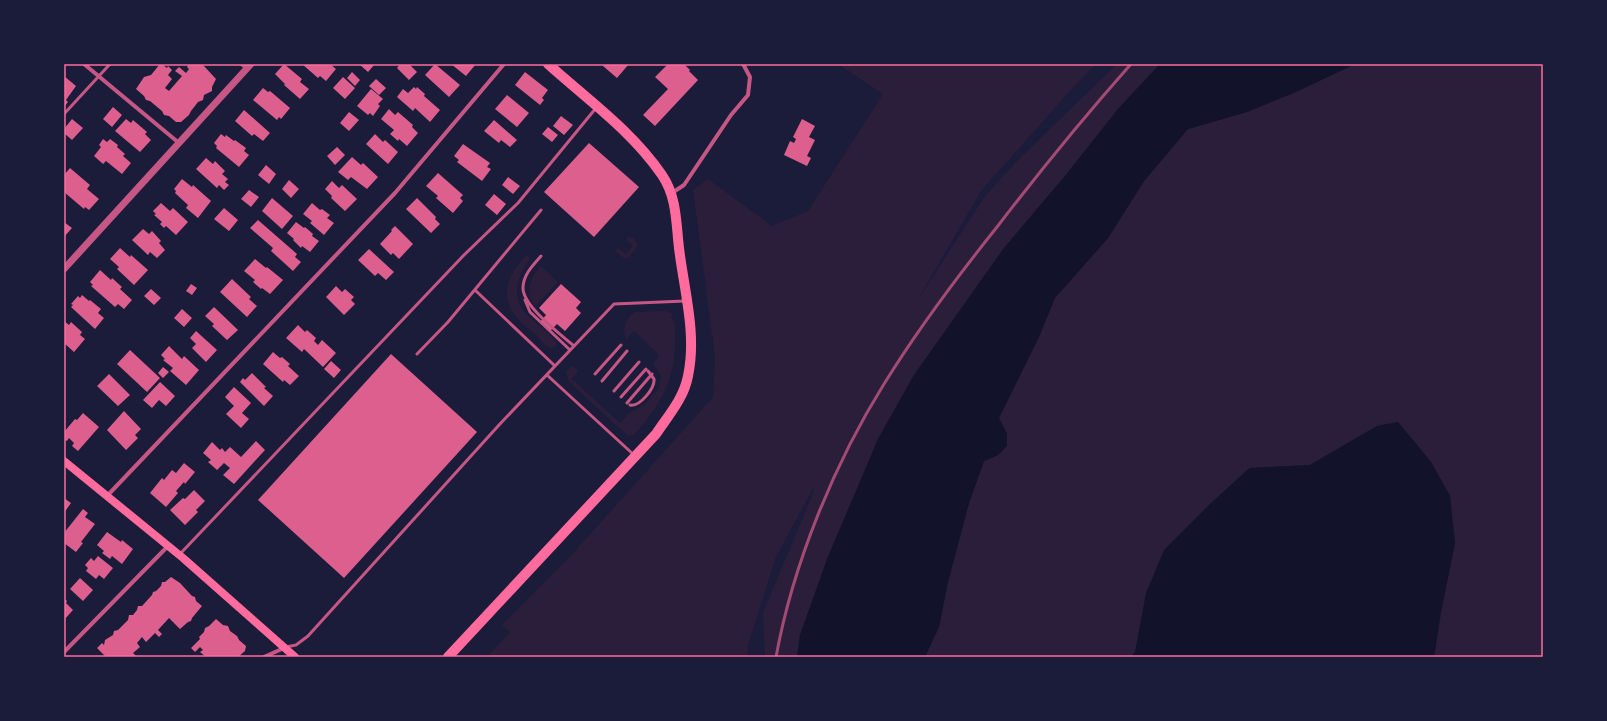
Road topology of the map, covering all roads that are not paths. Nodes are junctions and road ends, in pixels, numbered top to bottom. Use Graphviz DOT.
graph roads {
  1 [pos="84,64"];
  2 [pos="110,64"];
  3 [pos="241,64"];
  4 [pos="504,64"];
  5 [pos="548,64"];
  6 [pos="743,64"];
  7 [pos="249,66"];
  8 [pos="99,76"];
  9 [pos="597,107"];
  10 [pos="64,114"];
  11 [pos="179,143"];
  12 [pos="671,193"];
  13 [pos="541,210"];
  14 [pos="541,256"];
  15 [pos="64,269"];
  16 [pos="476,290"];
  17 [pos="524,297"];
  18 [pos="687,301"];
  19 [pos="621,345"];
  20 [pos="574,346"];
  21 [pos="570,350"];
  22 [pos="627,351"];
  23 [pos="417,354"];
  24 [pos="639,362"];
  25 [pos="555,366"];
  26 [pos="595,374"];
  27 [pos="652,374"];
  28 [pos="547,375"];
  29 [pos="602,380"];
  30 [pos="614,391"];
  31 [pos="621,397"];
  32 [pos="635,456"];
  33 [pos="64,461"];
  34 [pos="107,496"];
  35 [pos="169,546"];
  36 [pos="180,554"];
  37 [pos="284,648"];
  38 [pos="64,652"];
  39 [pos="264,657"];
  40 [pos="295,657"];
  41 [pos="448,657"];
  1 -- 8 [label="street"];
  2 -- 8 [label="lane"];
  3 -- 7 [label="lane"];
  4 -- 34 [label="street"];
  5 -- 9 [label="main road"];
  6 -- 12 [label="street"];
  7 -- 11 [label="street"];
  8 -- 10 [label="lane"];
  8 -- 11 [label="street"];
  9 -- 12 [label="main road"];
  9 -- 36 [label="lane"];
  11 -- 15 [label="street"];
  12 -- 18 [label="main road"];
  13 -- 16 [label="lane"];
  14 -- 17 [label="lane"];
  16 -- 23 [label="lane"];
  16 -- 25 [label="lane"];
  17 -- 20 [label="lane"];
  17 -- 21 [label="lane"];
  18 -- 20 [label="lane"];
  18 -- 32 [label="main road"];
  19 -- 26 [label="lane"];
  20 -- 21 [label="lane"];
  21 -- 25 [label="lane"];
  22 -- 29 [label="lane"];
  24 -- 30 [label="lane"];
  25 -- 28 [label="lane"];
  27 -- 27 [label="lane"];
  27 -- 31 [label="lane"];
  28 -- 32 [label="lane"];
  28 -- 37 [label="lane"];
  32 -- 41 [label="main road"];
  33 -- 34 [label="main road"];
  34 -- 35 [label="main road"];
  35 -- 36 [label="main road"];
  35 -- 38 [label="street"];
  36 -- 37 [label="main road"];
  37 -- 39 [label="street"];
  37 -- 40 [label="main road"];
}
